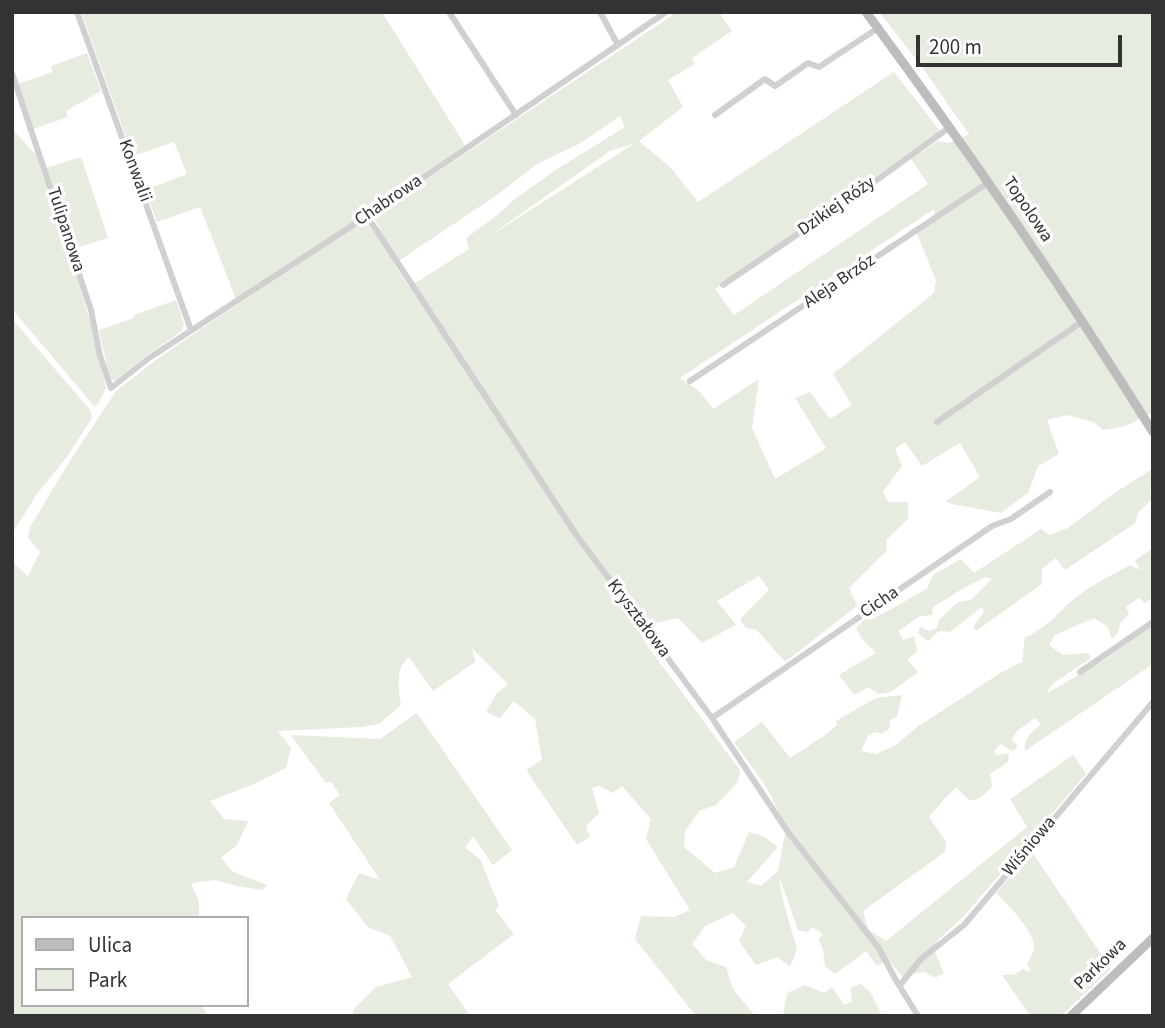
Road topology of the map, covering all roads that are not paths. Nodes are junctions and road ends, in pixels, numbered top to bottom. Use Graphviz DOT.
graph roads {
  1 [pos="77,12"];
  2 [pos="449,12"];
  3 [pos="600,12"];
  4 [pos="666,12"];
  5 [pos="866,12"];
  6 [pos="878,28"];
  7 [pos="618,45"];
  8 [pos="12,73"];
  9 [pos="516,115"];
  10 [pos="715,115"];
  11 [pos="950,127"];
  12 [pos="989,182"];
  13 [pos="367,216"];
  14 [pos="723,285"];
  15 [pos="1083,321"];
  16 [pos="191,330"];
  17 [pos="690,381"];
  18 [pos="111,388"];
  19 [pos="937,422"];
  20 [pos="1153,432"];
  21 [pos="1050,492"];
  22 [pos="1153,622"];
  23 [pos="1080,672"];
  24 [pos="1153,702"];
  25 [pos="712,718"];
  26 [pos="1153,938"];
  27 [pos="900,985"];
  28 [pos="919,1016"];
  29 [pos="1071,1016"];
  1 -- 16 [label="street, Konwalii"];
  2 -- 9 [label="street"];
  3 -- 7 [label="street"];
  4 -- 7 [label="street, Chabrowa"];
  5 -- 6 [label="street, Topolowa"];
  6 -- 10 [label="street"];
  6 -- 11 [label="street, Topolowa"];
  7 -- 9 [label="street, Chabrowa"];
  8 -- 18 [label="street, Tulipanowa"];
  9 -- 13 [label="street, Chabrowa"];
  11 -- 12 [label="street, Topolowa"];
  11 -- 14 [label="street, Dzikiej Róży"];
  12 -- 15 [label="street, Topolowa"];
  12 -- 17 [label="street, Aleja Brzóz"];
  13 -- 16 [label="street, Chabrowa"];
  13 -- 25 [label="street, Kryształowa"];
  15 -- 19 [label="street"];
  15 -- 20 [label="street, Topolowa"];
  16 -- 18 [label="street, Chabrowa"];
  21 -- 25 [label="street, Cicha"];
  22 -- 23 [label="street"];
  24 -- 27 [label="street, Wiśniowa"];
  25 -- 27 [label="street, Kryształowa"];
  26 -- 29 [label="street, Parkowa"];
  27 -- 28 [label="street, Kryształowa"];
}
